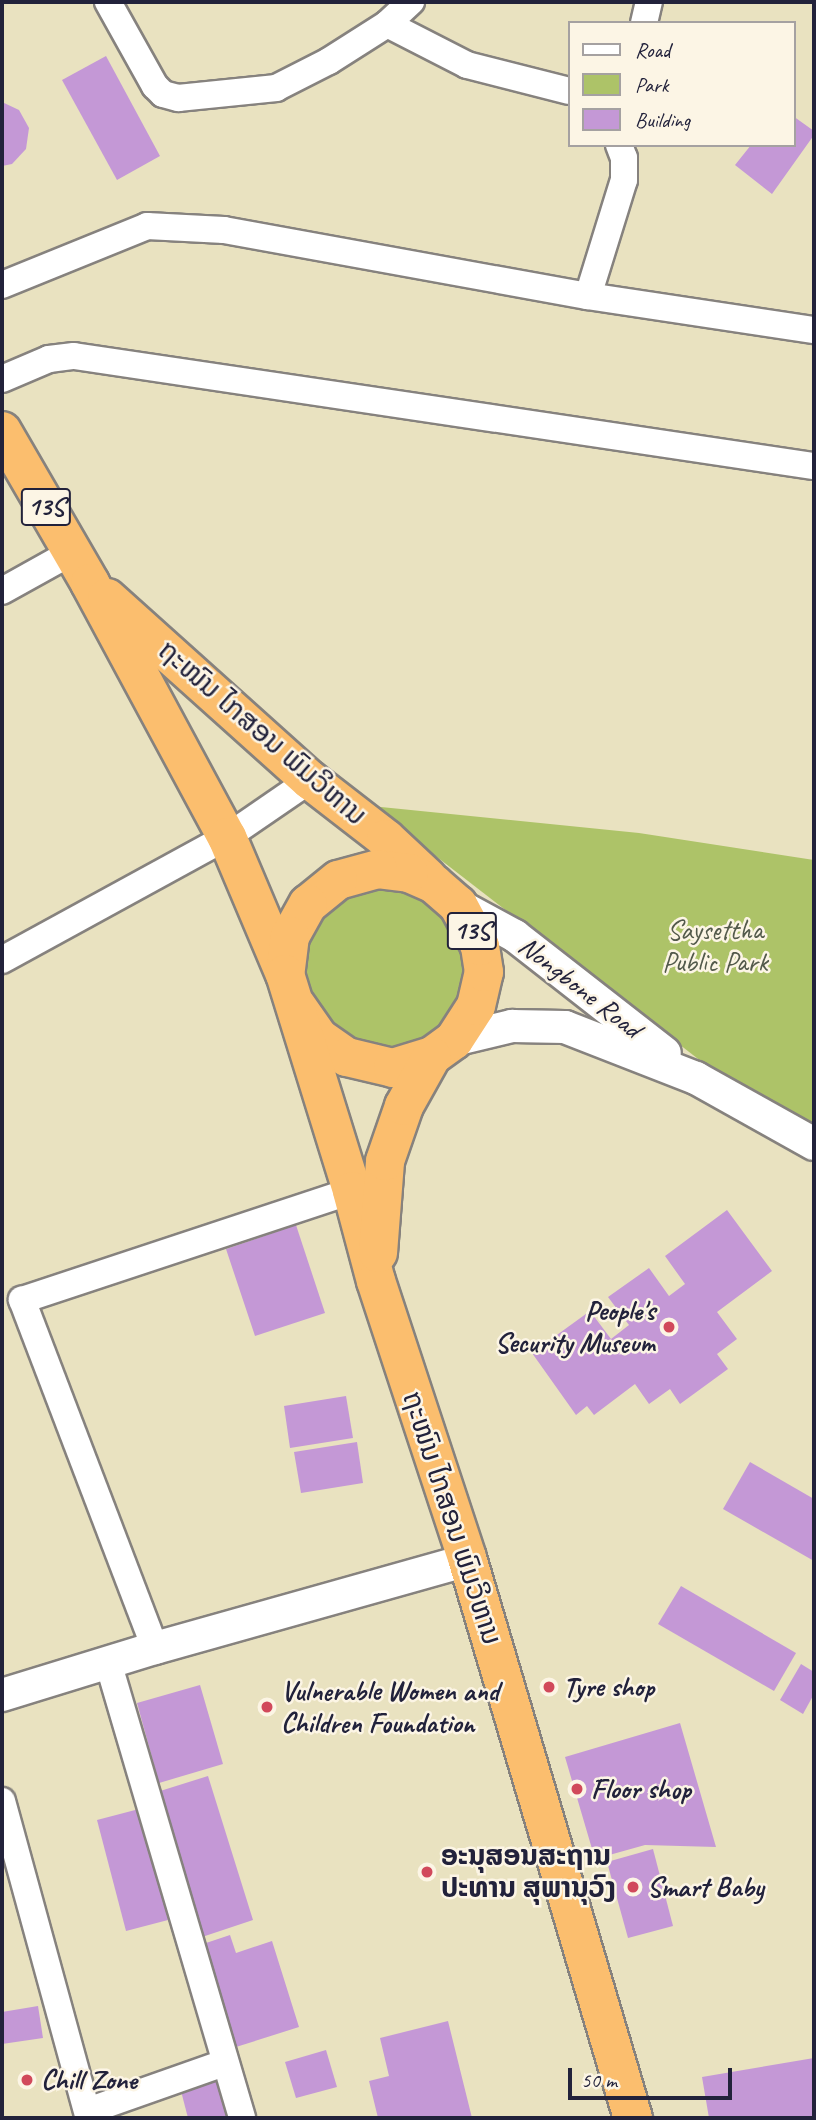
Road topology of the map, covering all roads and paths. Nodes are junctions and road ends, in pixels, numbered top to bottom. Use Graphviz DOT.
graph roads {
  1 [pos="108,2"];
  2 [pos="411,2"];
  3 [pos="649,2"];
  4 [pos="644,21"];
  5 [pos="387,24"];
  6 [pos="568,91"];
  7 [pos="620,147"];
  8 [pos="2,285"];
  9 [pos="588,296"];
  10 [pos="814,330"];
  11 [pos="2,379"];
  12 [pos="2,431"];
  13 [pos="814,466"];
  14 [pos="81,567"];
  15 [pos="2,591"];
  16 [pos="310,780"];
  17 [pos="227,837"];
  18 [pos="446,894"];
  19 [pos="2,960"];
  20 [pos="291,990"];
  21 [pos="443,1048"];
  22 [pos="696,1077"];
  23 [pos="814,1144"];
  24 [pos="352,1191"];
  25 [pos="376,1281"];
  26 [pos="450,1565"];
  27 [pos="155,1648"];
  28 [pos="108,1662"];
  29 [pos="2,1695"];
  30 [pos="2,1801"];
  31 [pos="224,2063"];
  32 [pos="89,2115"];
  33 [pos="243,2118"];
  34 [pos="614,2118"];
  35 [pos="633,2118"];
  1 -- 5 [label="street"];
  2 -- 5 [label="street"];
  3 -- 4 [label="street"];
  5 -- 6 [label="street"];
  7 -- 9 [label="street"];
  8 -- 9 [label="street"];
  9 -- 10 [label="street"];
  11 -- 13 [label="street"];
  12 -- 14 [label="highway, ຖະໜົນ ໄກສອນ ພົມວິຫານ / 13S"];
  14 -- 15 [label="street"];
  14 -- 16 [label="highway, ຖະໜົນ ໄກສອນ ພົມວິຫານ / 13S"];
  14 -- 17 [label="highway, ຖະໜົນ ໄກສອນ ພົມວິຫານ / 13S"];
  16 -- 17 [label="street"];
  16 -- 18 [label="highway, ຖະໜົນ ໄກສອນ ພົມວິຫານ / 13S"];
  17 -- 19 [label="street"];
  17 -- 20 [label="highway, ຖະໜົນ ໄກສອນ ພົມວິຫານ / 13S"];
  18 -- 20 [label="highway, 13S"];
  18 -- 21 [label="highway, 13S"];
  18 -- 22 [label="street, Nongbone Road"];
  20 -- 21 [label="highway, 13S"];
  20 -- 24 [label="highway, ຖະໜົນ ໄກສອນ ພົມວິຫານ / 13S"];
  21 -- 22 [label="street"];
  21 -- 25 [label="highway, ຖະໜົນ ໄກສອນ ພົມວິຫານ / 13S"];
  22 -- 23 [label="street"];
  24 -- 25 [label="highway, ຖະໜົນ ໄກສອນ ພົມວິຫານ / 13S"];
  24 -- 27 [label="street"];
  25 -- 26 [label="highway, ຖະໜົນ ໄກສອນ ພົມວິຫານ / 13S"];
  25 -- 35 [label="highway, ຖະໜົນ ໄກສອນ ພົມວິຫານ / 13S"];
  26 -- 27 [label="street"];
  26 -- 34 [label="highway, ຖະໜົນ ໄກສອນ ພົມວິຫານ / 13S"];
  27 -- 28 [label="street"];
  28 -- 29 [label="street"];
  28 -- 31 [label="street"];
  30 -- 32 [label="street"];
  31 -- 32 [label="street"];
  31 -- 33 [label="street"];
}
